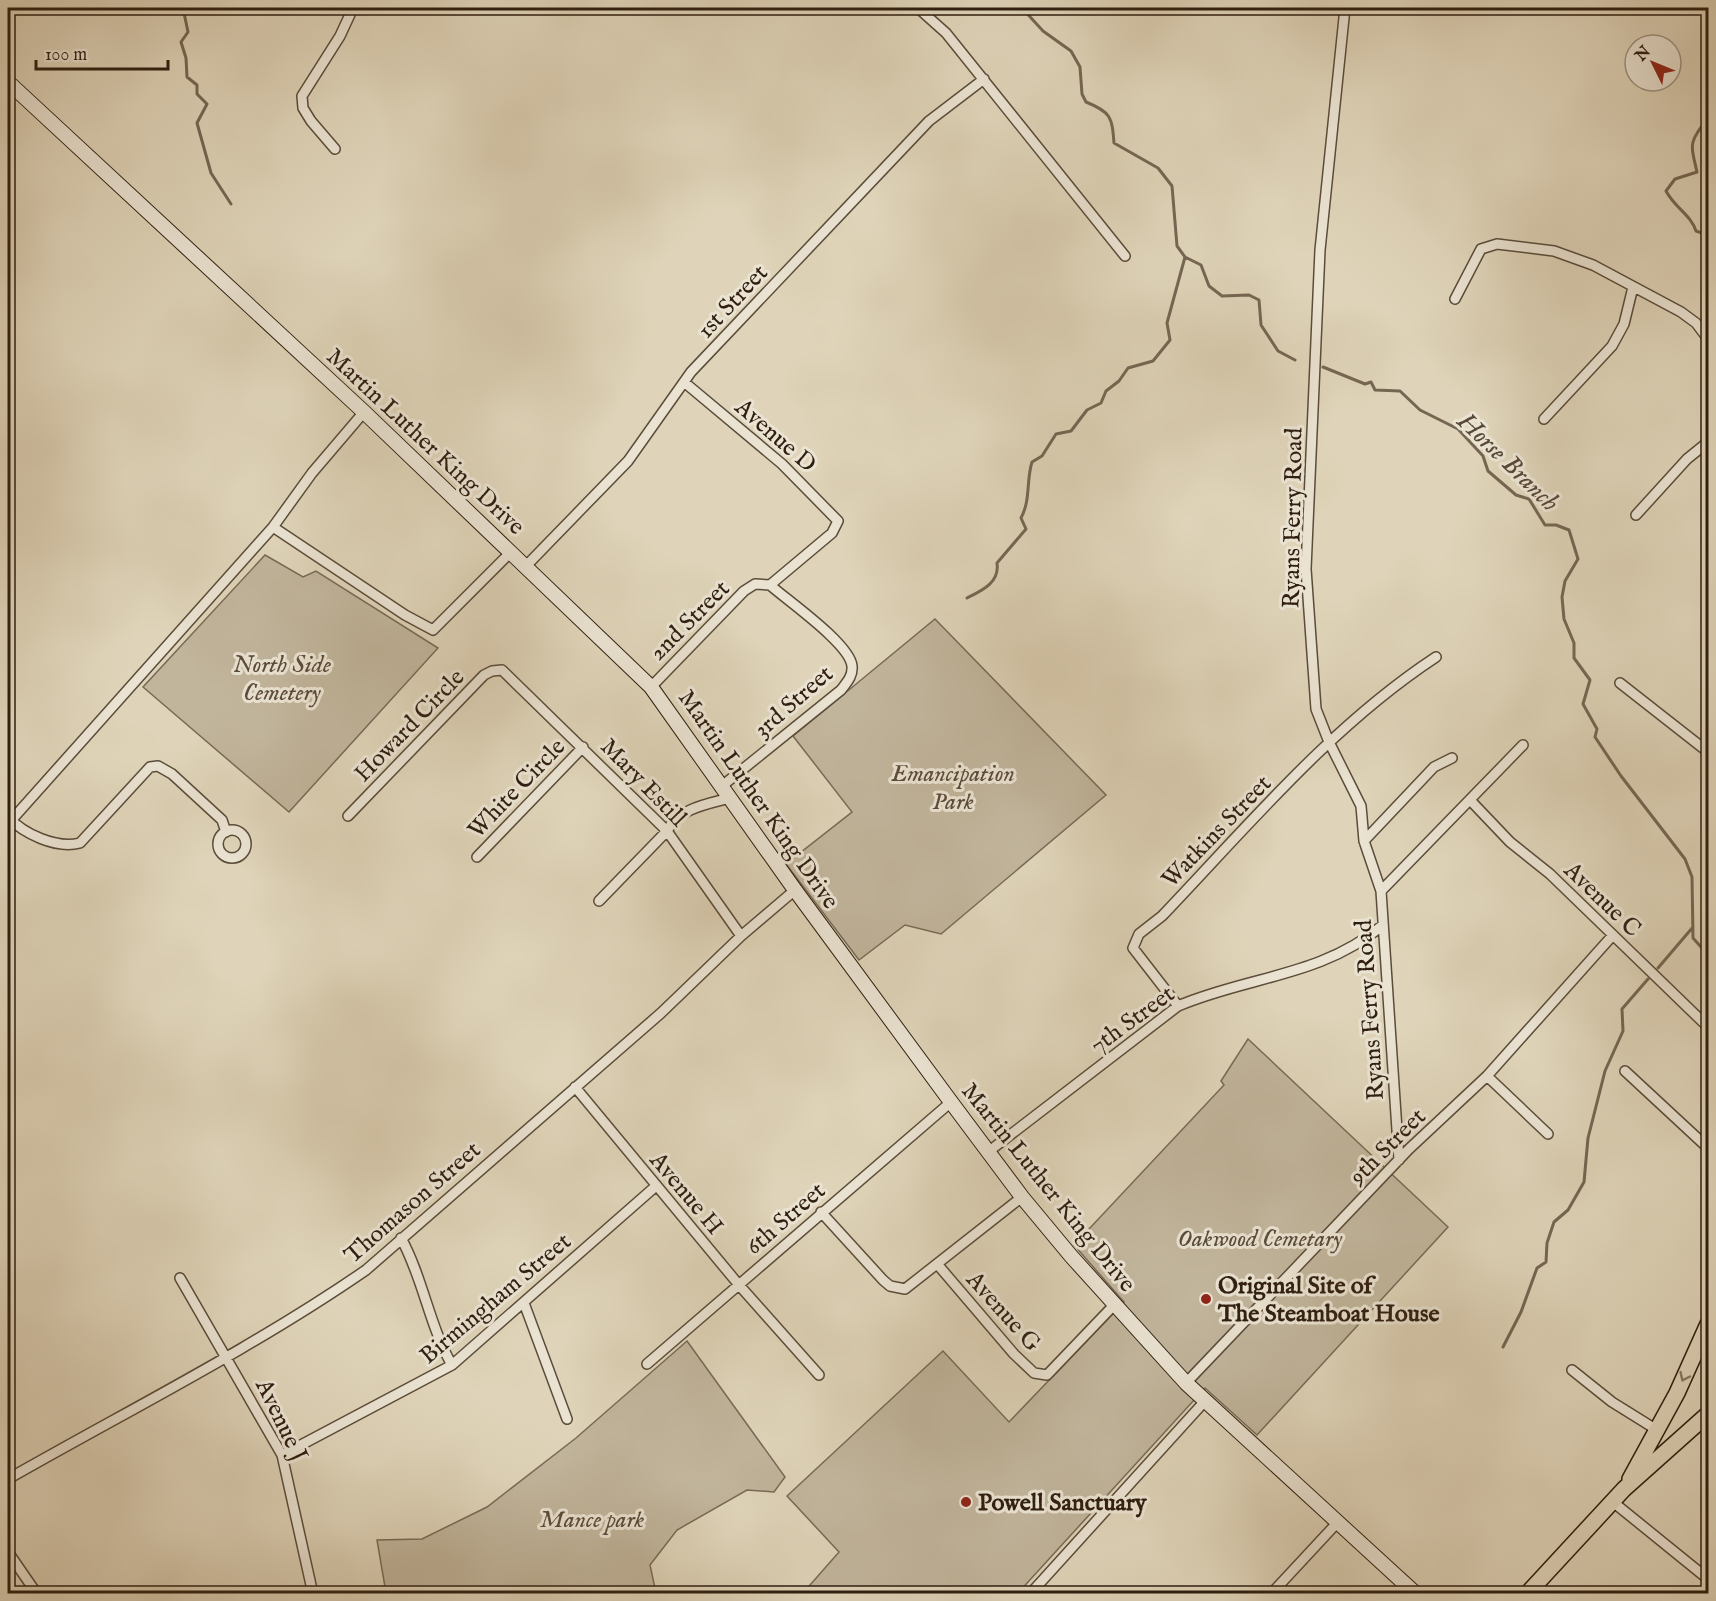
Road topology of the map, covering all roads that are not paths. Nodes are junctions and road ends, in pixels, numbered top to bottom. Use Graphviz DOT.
graph roads {
  1 [pos="353,8"];
  2 [pos="918,8"];
  3 [pos="1345,8"];
  4 [pos="984,79"];
  5 [pos="8,82"];
  6 [pos="335,149"];
  7 [pos="1125,256"];
  8 [pos="1633,287"];
  9 [pos="1455,299"];
  10 [pos="1708,339"];
  11 [pos="684,382"];
  12 [pos="364,412"];
  13 [pos="1544,419"];
  14 [pos="1708,442"];
  15 [pos="1636,515"];
  16 [pos="838,521"];
  17 [pos="273,527"];
  18 [pos="511,552"];
  19 [pos="526,566"];
  20 [pos="770,585"];
  21 [pos="1436,657"];
  22 [pos="502,670"];
  23 [pos="1620,683"];
  24 [pos="651,687"];
  25 [pos="1329,742"];
  26 [pos="1523,745"];
  27 [pos="583,747"];
  28 [pos="1708,752"];
  29 [pos="1452,758"];
  30 [pos="726,792"];
  31 [pos="1470,800"];
  32 [pos="348,816"];
  33 [pos="9,820"];
  34 [pos="668,831"];
  35 [pos="226,832"];
  36 [pos="1364,842"];
  37 [pos="477,857"];
  38 [pos="795,890"];
  39 [pos="1381,891"];
  40 [pos="599,901"];
  41 [pos="1383,925"];
  42 [pos="1613,935"];
  43 [pos="741,936"];
  44 [pos="1178,1006"];
  45 [pos="1708,1027"];
  46 [pos="1625,1071"];
  47 [pos="1487,1076"];
  48 [pos="575,1087"];
  49 [pos="951,1102"];
  50 [pos="1548,1134"];
  51 [pos="1708,1148"];
  52 [pos="988,1152"];
  53 [pos="1399,1160"];
  54 [pos="656,1186"];
  55 [pos="1022,1197"];
  56 [pos="821,1212"];
  57 [pos="401,1238"];
  58 [pos="938,1265"];
  59 [pos="180,1278"];
  60 [pos="739,1285"];
  61 [pos="524,1303"];
  62 [pos="1114,1305"];
  63 [pos="1708,1324"];
  64 [pos="226,1356"];
  65 [pos="647,1364"];
  66 [pos="452,1365"];
  67 [pos="1572,1370"];
  68 [pos="819,1375"];
  69 [pos="1186,1383"];
  70 [pos="1205,1401"];
  71 [pos="1708,1414"];
  72 [pos="567,1419"];
  73 [pos="1657,1430"];
  74 [pos="282,1455"];
  75 [pos="8,1479"];
  76 [pos="1624,1490"];
  77 [pos="1613,1502"];
  78 [pos="1337,1523"];
  79 [pos="8,1552"];
  80 [pos="1708,1579"];
  81 [pos="1708,1586"];
  82 [pos="37,1593"];
  83 [pos="313,1593"];
  84 [pos="1030,1593"];
  85 [pos="1271,1593"];
  86 [pos="1416,1593"];
  87 [pos="1527,1593"];
  88 [pos="1702,1593"];
  1 -- 6 [label="street"];
  2 -- 4 [label="street"];
  3 -- 25 [label="street, Ryans Ferry Road"];
  4 -- 7 [label="street"];
  4 -- 11 [label="street, 1st Street"];
  5 -- 12 [label="street, Martin Luther King Drive"];
  8 -- 9 [label="street"];
  8 -- 10 [label="street"];
  8 -- 13 [label="street"];
  11 -- 16 [label="street, Avenue D"];
  11 -- 19 [label="street, 1st Street"];
  12 -- 17 [label="street"];
  12 -- 18 [label="street, Martin Luther King Drive"];
  14 -- 15 [label="street"];
  16 -- 20 [label="street, 2nd Street"];
  17 -- 18 [label="street"];
  17 -- 33 [label="street"];
  18 -- 19 [label="street, Martin Luther King Drive"];
  19 -- 24 [label="street, Martin Luther King Drive"];
  20 -- 24 [label="street, 2nd Street"];
  20 -- 30 [label="street, 3rd Street"];
  21 -- 25 [label="street, Watkins Street"];
  22 -- 27 [label="street, Mary Estill"];
  22 -- 32 [label="street, Howard Circle"];
  23 -- 28 [label="street"];
  24 -- 30 [label="street, Martin Luther King Drive"];
  25 -- 36 [label="street, Ryans Ferry Road"];
  25 -- 44 [label="street, Watkins Street"];
  26 -- 31 [label="street"];
  27 -- 34 [label="street, Mary Estill"];
  27 -- 37 [label="street, White Circle"];
  29 -- 36 [label="street"];
  30 -- 34 [label="street"];
  30 -- 38 [label="street, Martin Luther King Drive"];
  31 -- 39 [label="street"];
  31 -- 42 [label="street, Avenue C"];
  33 -- 35 [label="street"];
  34 -- 40 [label="street"];
  34 -- 43 [label="street, Mary Estill"];
  36 -- 39 [label="street, Ryans Ferry Road"];
  38 -- 43 [label="street, Thomason Street"];
  38 -- 49 [label="street, Martin Luther King Drive"];
  39 -- 41 [label="street, Ryans Ferry Road"];
  41 -- 44 [label="street, 7th Street"];
  41 -- 53 [label="street, Ryans Ferry Road"];
  42 -- 45 [label="street, Avenue C"];
  42 -- 47 [label="street, 9th Street"];
  43 -- 48 [label="street, Thomason Street"];
  44 -- 52 [label="street, 7th Street"];
  46 -- 51 [label="street"];
  47 -- 50 [label="street"];
  47 -- 53 [label="street, 9th Street"];
  48 -- 54 [label="street, Avenue H"];
  48 -- 57 [label="street, Thomason Street"];
  49 -- 52 [label="street, Martin Luther King Drive"];
  49 -- 56 [label="street, 6th Street"];
  52 -- 55 [label="street, Martin Luther King Drive"];
  53 -- 69 [label="street, 9th Street"];
  54 -- 60 [label="street, Avenue H"];
  54 -- 61 [label="street, Birmingham Street"];
  55 -- 58 [label="street"];
  55 -- 62 [label="street, Martin Luther King Drive"];
  56 -- 58 [label="street"];
  56 -- 60 [label="street, 6th Street"];
  57 -- 64 [label="street, Thomason Street"];
  57 -- 66 [label="street"];
  58 -- 62 [label="street, Avenue G"];
  59 -- 64 [label="street, Avenue J"];
  60 -- 65 [label="street, 6th Street"];
  60 -- 68 [label="street, Avenue H"];
  61 -- 66 [label="street, Birmingham Street"];
  61 -- 72 [label="street"];
  62 -- 69 [label="street, Martin Luther King Drive"];
  63 -- 73 [label="main road, one-way"];
  64 -- 74 [label="street, Avenue J"];
  64 -- 75 [label="street, Thomason Street"];
  66 -- 74 [label="street, Birmingham Street"];
  67 -- 73 [label="street"];
  69 -- 70 [label="street, Martin Luther King Drive"];
  70 -- 78 [label="street, Martin Luther King Drive"];
  70 -- 84 [label="street"];
  71 -- 76 [label="main road"];
  73 -- 76 [label="main road"];
  74 -- 83 [label="street, Avenue J"];
  76 -- 77 [label="main road"];
  77 -- 80 [label="street"];
  77 -- 87 [label="main road"];
  78 -- 85 [label="street"];
  78 -- 86 [label="street, Martin Luther King Drive"];
  79 -- 82 [label="street"];
  81 -- 88 [label="street"];
}
